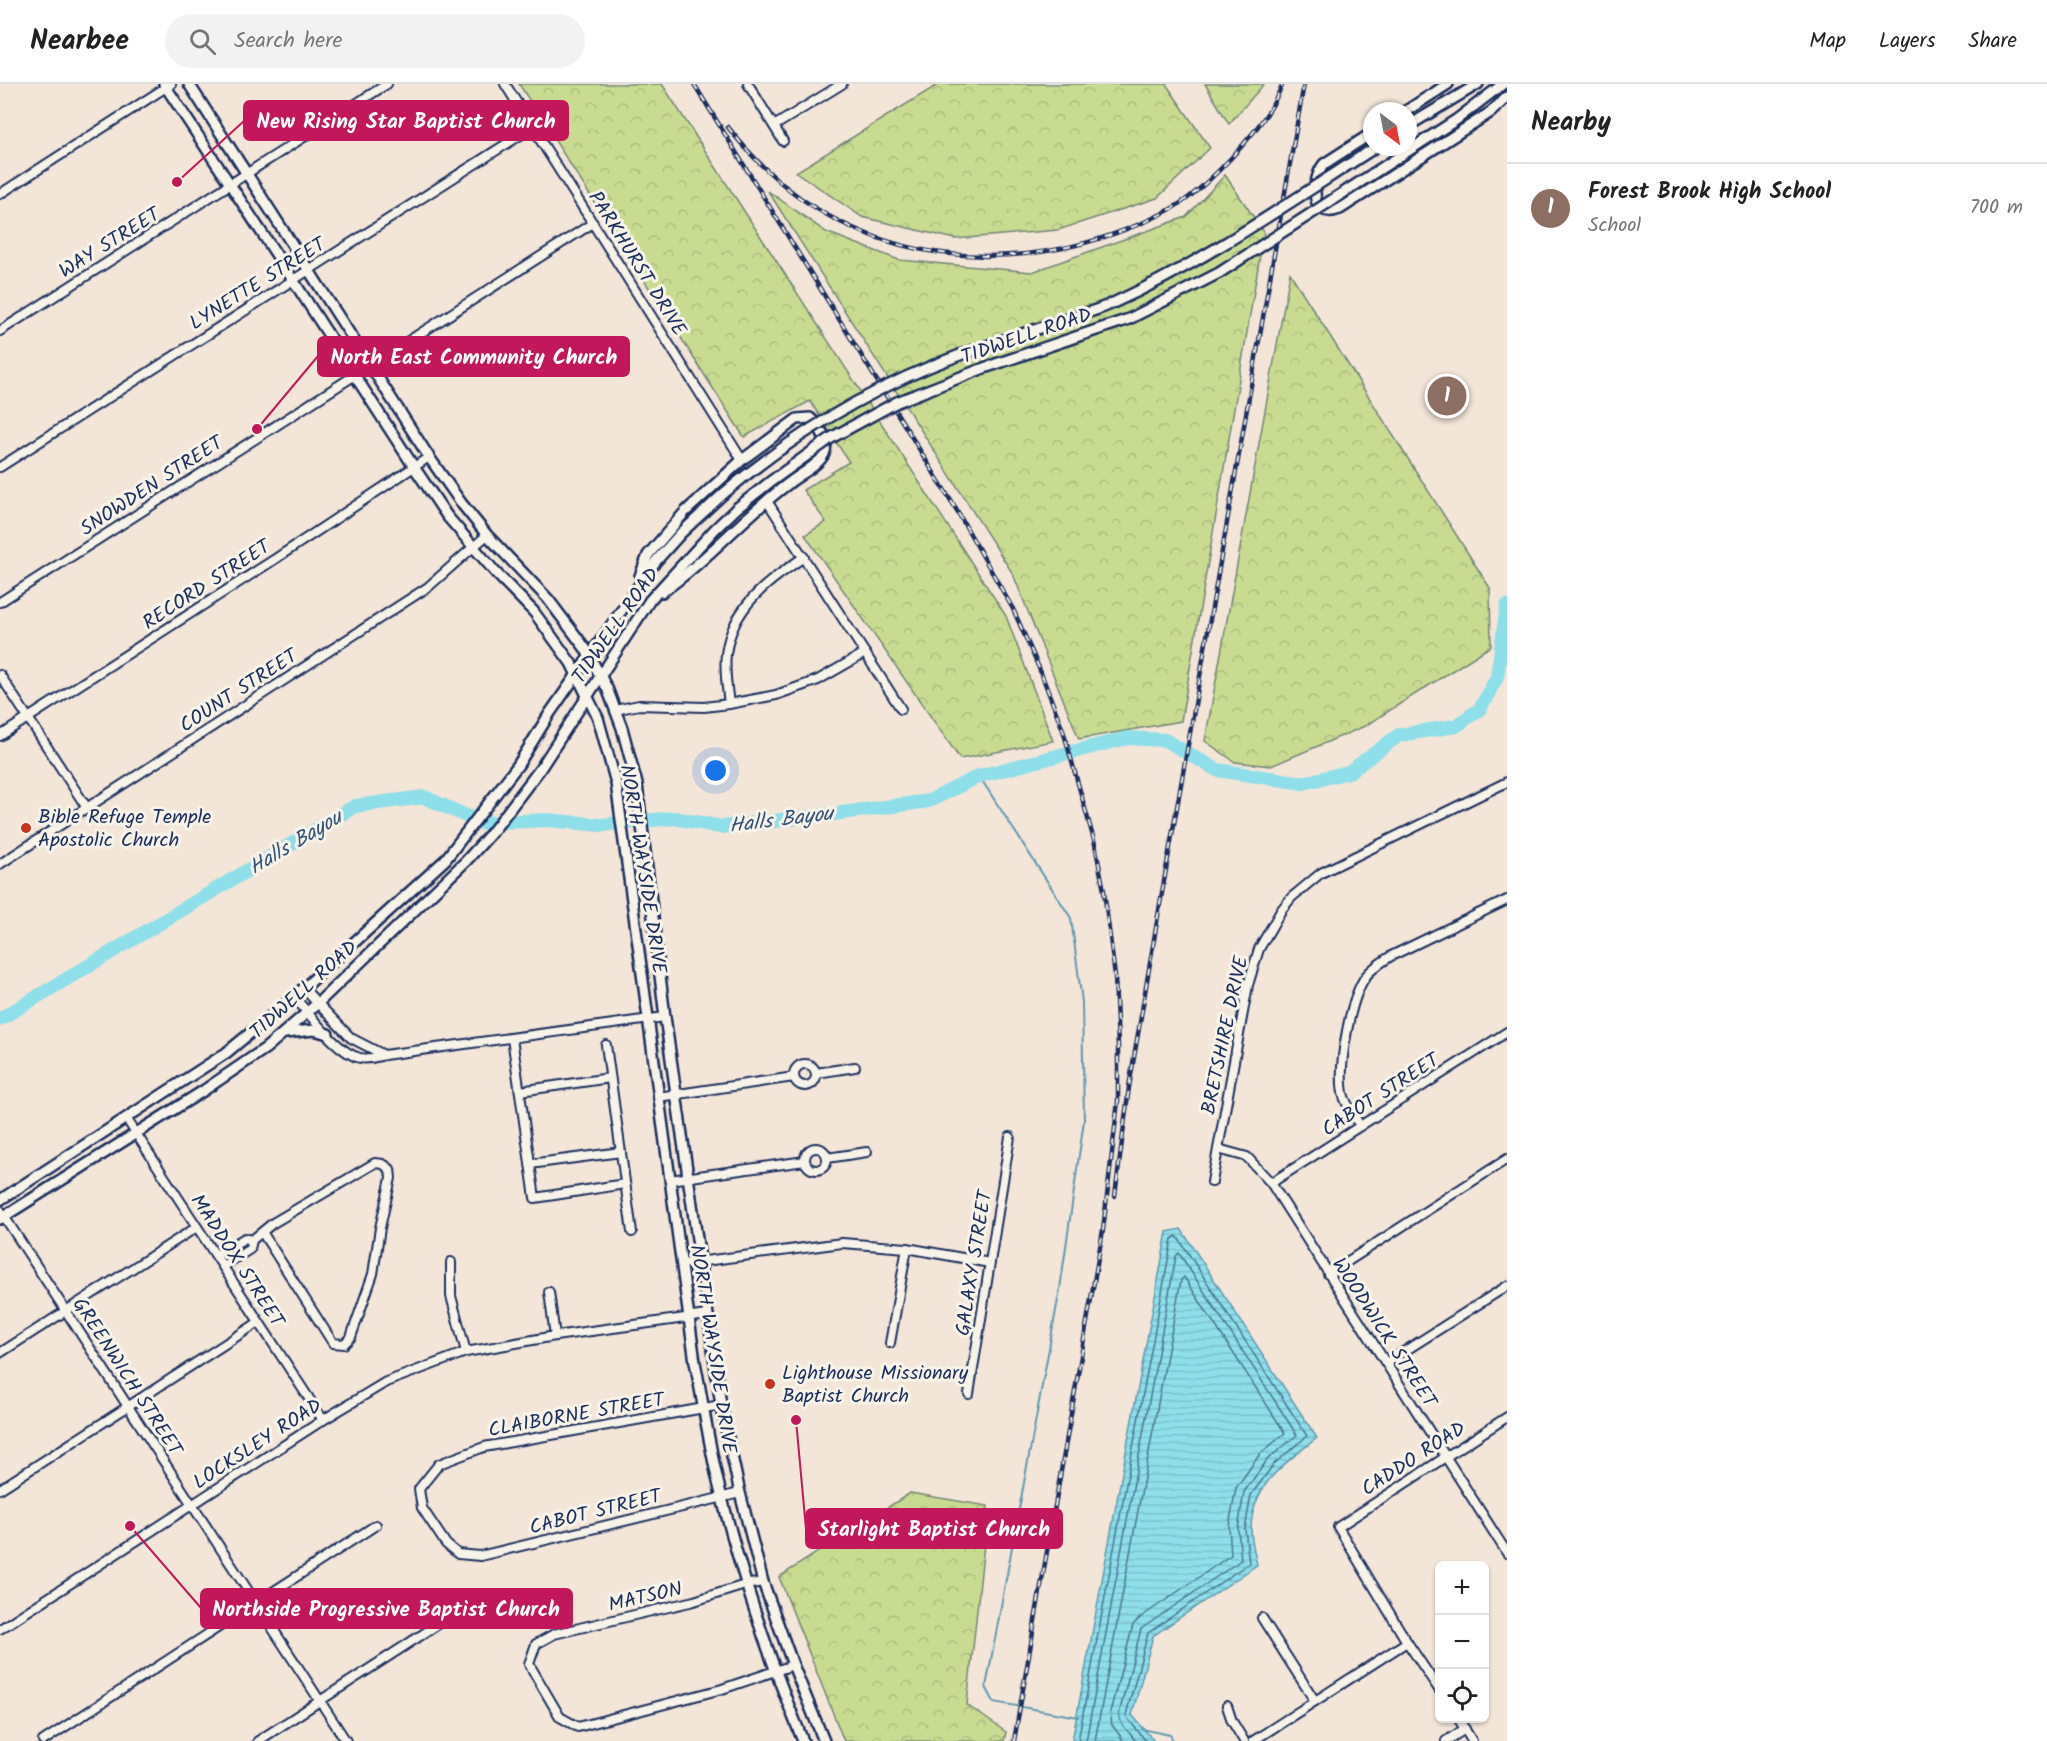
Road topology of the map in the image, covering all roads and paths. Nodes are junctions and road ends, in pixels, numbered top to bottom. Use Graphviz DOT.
graph roads {
  1 [pos="189,84"];
  2 [pos="387,84"];
  3 [pos="505,84"];
  4 [pos="748,84"];
  5 [pos="842,84"];
  6 [pos="1448,84"];
  7 [pos="1478,84"];
  8 [pos="1503,84"];
  9 [pos="167,85"];
  10 [pos="1507,97"];
  11 [pos="1417,104"];
  12 [pos="1417,120"];
  13 [pos="774,126"];
  14 [pos="533,127"];
  15 [pos="1363,139"];
  16 [pos="783,141"];
  17 [pos="1363,155"];
  18 [pos="246,174"];
  19 [pos="231,184"];
  20 [pos="0,194"];
  21 [pos="593,223"];
  22 [pos="309,270"];
  23 [pos="293,280"];
  24 [pos="0,331"];
  25 [pos="369,364"];
  26 [pos="353,375"];
  27 [pos="429,457"];
  28 [pos="742,460"];
  29 [pos="0,467"];
  30 [pos="414,467"];
  31 [pos="767,501"];
  32 [pos="487,535"];
  33 [pos="473,547"];
  34 [pos="804,557"];
  35 [pos="634,589"];
  36 [pos="650,600"];
  37 [pos="0,602"];
  38 [pos="866,653"];
  39 [pos="590,658"];
  40 [pos="0,675"];
  41 [pos="577,676"];
  42 [pos="600,676"];
  43 [pos="586,697"];
  44 [pos="729,704"];
  45 [pos="901,709"];
  46 [pos="615,710"];
  47 [pos="28,718"];
  48 [pos="0,736"];
  49 [pos="1507,782"];
  50 [pos="87,808"];
  51 [pos="0,864"];
  52 [pos="1507,900"];
  53 [pos="304,988"];
  54 [pos="294,997"];
  55 [pos="318,1003"];
  56 [pos="308,1012"];
  57 [pos="665,1017"];
  58 [pos="647,1020"];
  59 [pos="1507,1032"];
  60 [pos="282,1033"];
  61 [pos="328,1034"];
  62 [pos="512,1038"];
  63 [pos="606,1046"];
  64 [pos="384,1055"];
  65 [pos="855,1067"];
  66 [pos="816,1073"];
  67 [pos="794,1077"];
  68 [pos="610,1078"];
  69 [pos="520,1091"];
  70 [pos="677,1095"];
  71 [pos="658,1097"];
  72 [pos="126,1118"];
  73 [pos="1360,1126"];
  74 [pos="136,1132"];
  75 [pos="1010,1137"];
  76 [pos="1218,1149"];
  77 [pos="621,1152"];
  78 [pos="867,1152"];
  79 [pos="827,1158"];
  80 [pos="1507,1159"];
  81 [pos="805,1161"];
  82 [pos="530,1164"];
  83 [pos="689,1178"];
  84 [pos="670,1180"];
  85 [pos="1212,1182"];
  86 [pos="626,1184"];
  87 [pos="1271,1184"];
  88 [pos="0,1200"];
  89 [pos="1,1215"];
  90 [pos="197,1227"];
  91 [pos="262,1232"];
  92 [pos="632,1232"];
  93 [pos="252,1240"];
  94 [pos="907,1248"];
  95 [pos="216,1256"];
  96 [pos="701,1261"];
  97 [pos="451,1262"];
  98 [pos="990,1263"];
  99 [pos="682,1264"];
  100 [pos="223,1266"];
  101 [pos="1328,1274"];
  102 [pos="1507,1286"];
  103 [pos="549,1292"];
  104 [pos="65,1311"];
  105 [pos="707,1315"];
  106 [pos="690,1317"];
  107 [pos="259,1322"];
  108 [pos="555,1336"];
  109 [pos="890,1343"];
  110 [pos="466,1352"];
  111 [pos="0,1353"];
  112 [pos="1386,1363"];
  113 [pos="969,1395"];
  114 [pos="721,1405"];
  115 [pos="128,1406"];
  116 [pos="704,1408"];
  117 [pos="1507,1418"];
  118 [pos="323,1420"];
  119 [pos="1445,1457"];
  120 [pos="0,1489"];
  121 [pos="740,1493"];
  122 [pos="721,1497"];
  123 [pos="192,1504"];
  124 [pos="376,1525"];
  125 [pos="1506,1550"];
  126 [pos="458,1554"];
  127 [pos="763,1582"];
  128 [pos="745,1585"];
  129 [pos="255,1603"];
  130 [pos="1262,1618"];
  131 [pos="440,1623"];
  132 [pos="0,1629"];
  133 [pos="1407,1642"];
  134 [pos="793,1665"];
  135 [pos="774,1671"];
  136 [pos="1435,1684"];
  137 [pos="320,1701"];
  138 [pos="1315,1701"];
  139 [pos="1227,1706"];
  140 [pos="1461,1723"];
  141 [pos="1465,1729"];
  142 [pos="43,1741"];
  143 [pos="258,1741"];
  144 [pos="346,1741"];
  145 [pos="804,1741"];
  146 [pos="824,1741"];
  147 [pos="1244,1741"];
  148 [pos="1253,1741"];
  149 [pos="1446,1741"];
  150 [pos="1472,1741"];
  1 -- 18 [label="main road, NORTH WAYSIDE DRIVE"];
  2 -- 18 [label="street, WAY STREET"];
  3 -- 14 [label="street, PARKHURST DRIVE"];
  4 -- 13 [label="street"];
  5 -- 13 [label="street"];
  6 -- 11 [label="main road"];
  7 -- 12 [label="main road"];
  8 -- 36 [label="main road, TIDWELL ROAD, bridge"];
  9 -- 19 [label="main road, NORTH WAYSIDE DRIVE"];
  9 -- 20 [label="street"];
  10 -- 15 [label="main road"];
  13 -- 16 [label="street"];
  14 -- 21 [label="street, PARKHURST DRIVE"];
  14 -- 22 [label="street, LYNETTE STREET"];
  17 -- 35 [label="main road, TIDWELL ROAD, bridge"];
  18 -- 19 [label="street, WAY STREET"];
  18 -- 22 [label="main road, NORTH WAYSIDE DRIVE"];
  19 -- 23 [label="main road, NORTH WAYSIDE DRIVE"];
  19 -- 24 [label="street, WAY STREET"];
  21 -- 25 [label="street, SNOWDEN STREET"];
  21 -- 28 [label="street, PARKHURST DRIVE"];
  22 -- 23 [label="street, LYNETTE STREET"];
  22 -- 25 [label="main road, NORTH WAYSIDE DRIVE"];
  23 -- 26 [label="main road, NORTH WAYSIDE DRIVE"];
  23 -- 29 [label="street, LYNETTE STREET"];
  25 -- 26 [label="street, SNOWDEN STREET"];
  25 -- 27 [label="main road, NORTH WAYSIDE DRIVE"];
  26 -- 30 [label="main road, NORTH WAYSIDE DRIVE"];
  26 -- 37 [label="street, SNOWDEN STREET"];
  27 -- 30 [label="street, RECORD STREET"];
  27 -- 32 [label="main road, NORTH WAYSIDE DRIVE"];
  28 -- 31 [label="main road"];
  28 -- 35 [label="main road"];
  30 -- 33 [label="main road, NORTH WAYSIDE DRIVE"];
  30 -- 47 [label="street, RECORD STREET"];
  31 -- 34 [label="street"];
  31 -- 36 [label="main road"];
  32 -- 33 [label="street, COUNT STREET"];
  32 -- 39 [label="main road, NORTH WAYSIDE DRIVE"];
  33 -- 41 [label="main road, NORTH WAYSIDE DRIVE"];
  33 -- 50 [label="street, COUNT STREET"];
  34 -- 38 [label="street"];
  34 -- 44 [label="street"];
  35 -- 39 [label="main road, TIDWELL ROAD"];
  36 -- 42 [label="main road, TIDWELL ROAD"];
  38 -- 44 [label="street"];
  38 -- 45 [label="street"];
  39 -- 41 [label="main road, TIDWELL ROAD"];
  39 -- 42 [label="main road, NORTH WAYSIDE DRIVE"];
  40 -- 47 [label="street"];
  41 -- 43 [label="main road, NORTH WAYSIDE DRIVE"];
  41 -- 53 [label="main road, TIDWELL ROAD"];
  42 -- 43 [label="main road, TIDWELL ROAD"];
  42 -- 46 [label="main road, NORTH WAYSIDE DRIVE"];
  43 -- 55 [label="main road, TIDWELL ROAD"];
  43 -- 58 [label="main road, NORTH WAYSIDE DRIVE"];
  44 -- 46 [label="street"];
  46 -- 57 [label="main road, NORTH WAYSIDE DRIVE"];
  47 -- 48 [label="street, RECORD STREET"];
  47 -- 50 [label="street"];
  49 -- 76 [label="street, BRETSHIRE DRIVE"];
  50 -- 51 [label="street, COUNT STREET"];
  52 -- 73 [label="street"];
  53 -- 54 [label="main road, TIDWELL ROAD"];
  53 -- 55 [label="street"];
  54 -- 56 [label="street"];
  54 -- 72 [label="main road, TIDWELL ROAD"];
  55 -- 56 [label="main road, TIDWELL ROAD"];
  55 -- 64 [label="street"];
  56 -- 60 [label="main road, TIDWELL ROAD"];
  56 -- 61 [label="street"];
  57 -- 58 [label="street"];
  57 -- 70 [label="main road, NORTH WAYSIDE DRIVE"];
  58 -- 62 [label="street"];
  58 -- 71 [label="main road, NORTH WAYSIDE DRIVE"];
  59 -- 73 [label="street, CABOT STREET"];
  60 -- 61 [label="main road"];
  60 -- 74 [label="main road, TIDWELL ROAD"];
  61 -- 64 [label="street"];
  62 -- 64 [label="street"];
  62 -- 69 [label="street"];
  63 -- 68 [label="street"];
  65 -- 66 [label="street"];
  66 -- 67 [label="street"];
  66 -- 67 [label="street"];
  67 -- 70 [label="street"];
  68 -- 69 [label="street"];
  68 -- 77 [label="street"];
  69 -- 82 [label="street"];
  70 -- 71 [label="street"];
  70 -- 83 [label="main road, NORTH WAYSIDE DRIVE"];
  71 -- 84 [label="main road, NORTH WAYSIDE DRIVE"];
  72 -- 74 [label="street, MADDOX STREET"];
  72 -- 88 [label="main road, TIDWELL ROAD"];
  73 -- 87 [label="street, CABOT STREET"];
  74 -- 89 [label="main road, TIDWELL ROAD"];
  74 -- 90 [label="street, MADDOX STREET"];
  75 -- 98 [label="street, GALAXY STREET"];
  76 -- 85 [label="street, BRETSHIRE DRIVE"];
  76 -- 87 [label="street, WOODWICK STREET"];
  77 -- 82 [label="street"];
  77 -- 86 [label="street"];
  78 -- 79 [label="street"];
  79 -- 81 [label="street"];
  79 -- 81 [label="street"];
  80 -- 101 [label="street"];
  81 -- 83 [label="street"];
  82 -- 86 [label="street"];
  83 -- 84 [label="street"];
  83 -- 96 [label="main road, NORTH WAYSIDE DRIVE"];
  84 -- 99 [label="main road, NORTH WAYSIDE DRIVE"];
  86 -- 92 [label="street"];
  87 -- 101 [label="street, WOODWICK STREET"];
  89 -- 104 [label="street, GREENWICH STREET"];
  90 -- 95 [label="street, MADDOX STREET"];
  90 -- 104 [label="street"];
  91 -- 91 [label="street"];
  91 -- 93 [label="street"];
  93 -- 95 [label="street"];
  93 -- 100 [label="street"];
  94 -- 96 [label="street"];
  94 -- 98 [label="street"];
  94 -- 109 [label="street"];
  95 -- 100 [label="street, MADDOX STREET"];
  96 -- 99 [label="street"];
  96 -- 105 [label="main road, NORTH WAYSIDE DRIVE"];
  97 -- 110 [label="street"];
  98 -- 113 [label="street, GALAXY STREET"];
  99 -- 106 [label="main road, NORTH WAYSIDE DRIVE"];
  100 -- 107 [label="street, MADDOX STREET"];
  101 -- 112 [label="street, WOODWICK STREET"];
  102 -- 112 [label="street"];
  103 -- 108 [label="street"];
  104 -- 111 [label="street"];
  104 -- 115 [label="street, GREENWICH STREET"];
  105 -- 106 [label="street, LOCKSLEY ROAD"];
  105 -- 114 [label="main road, NORTH WAYSIDE DRIVE"];
  106 -- 108 [label="street, LOCKSLEY ROAD"];
  106 -- 116 [label="main road, NORTH WAYSIDE DRIVE"];
  107 -- 115 [label="street"];
  107 -- 118 [label="street, MADDOX STREET"];
  108 -- 110 [label="street, LOCKSLEY ROAD"];
  110 -- 118 [label="street, LOCKSLEY ROAD"];
  112 -- 119 [label="street, WOODWICK STREET"];
  114 -- 116 [label="street, CLAIBORNE STREET"];
  114 -- 121 [label="main road, NORTH WAYSIDE DRIVE"];
  115 -- 120 [label="street"];
  115 -- 123 [label="street, GREENWICH STREET"];
  116 -- 122 [label="main road, NORTH WAYSIDE DRIVE"];
  116 -- 126 [label="street, CLAIBORNE STREET"];
  117 -- 119 [label="street, CADDO ROAD"];
  118 -- 123 [label="street, LOCKSLEY ROAD"];
  119 -- 125 [label="street, WOODWICK STREET"];
  119 -- 133 [label="street, CADDO ROAD"];
  121 -- 122 [label="street, CABOT STREET"];
  121 -- 127 [label="main road, NORTH WAYSIDE DRIVE"];
  122 -- 126 [label="street, CABOT STREET"];
  122 -- 128 [label="main road, NORTH WAYSIDE DRIVE"];
  123 -- 129 [label="street, GREENWICH STREET"];
  123 -- 132 [label="street, LOCKSLEY ROAD"];
  124 -- 129 [label="street"];
  127 -- 128 [label="street, MATSON"];
  127 -- 134 [label="main road, NORTH WAYSIDE DRIVE"];
  128 -- 135 [label="main road, NORTH WAYSIDE DRIVE"];
  128 -- 135 [label="street, MATSON"];
  129 -- 137 [label="street, GREENWICH STREET"];
  129 -- 142 [label="street"];
  130 -- 138 [label="street"];
  131 -- 137 [label="street"];
  133 -- 136 [label="street"];
  133 -- 138 [label="street"];
  134 -- 135 [label="street"];
  134 -- 146 [label="main road, NORTH WAYSIDE DRIVE"];
  135 -- 145 [label="main road, NORTH WAYSIDE DRIVE"];
  137 -- 143 [label="street"];
  137 -- 144 [label="street, GREENWICH STREET"];
  138 -- 148 [label="street"];
  139 -- 147 [label="street"];
  140 -- 141 [label="street"];
  141 -- 149 [label="street"];
  141 -- 150 [label="street"];
}
